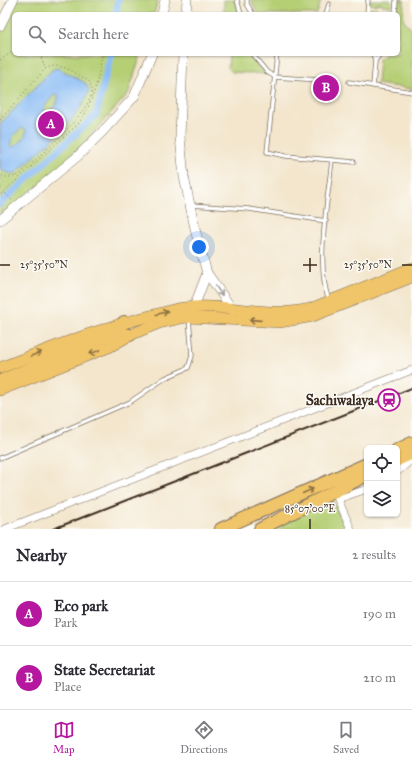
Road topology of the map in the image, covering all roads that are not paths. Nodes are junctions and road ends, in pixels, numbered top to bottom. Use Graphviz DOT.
graph roads {
  1 [pos="13,0"];
  2 [pos="165,0"];
  3 [pos="187,0"];
  4 [pos="237,0"];
  5 [pos="247,0"];
  6 [pos="368,0"];
  7 [pos="396,0"];
  8 [pos="329,4"];
  9 [pos="162,12"];
  10 [pos="186,12"];
  11 [pos="240,12"];
  12 [pos="252,12"];
  13 [pos="327,12"];
  14 [pos="367,12"];
  15 [pos="395,12"];
  16 [pos="0,26"];
  17 [pos="151,56"];
  18 [pos="183,56"];
  19 [pos="254,56"];
  20 [pos="277,56"];
  21 [pos="374,56"];
  22 [pos="377,56"];
  23 [pos="375,62"];
  24 [pos="276,77"];
  25 [pos="335,81"];
  26 [pos="349,82"];
  27 [pos="373,86"];
  28 [pos="412,92"];
  29 [pos="332,160"];
  30 [pos="354,162"];
  31 [pos="191,205"];
  32 [pos="0,220"];
  33 [pos="326,221"];
  34 [pos="412,268"];
  35 [pos="207,273"];
  36 [pos="412,277"];
  37 [pos="330,301"];
  38 [pos="232,309"];
  39 [pos="191,312"];
  40 [pos="124,322"];
  41 [pos="111,335"];
  42 [pos="130,335"];
  43 [pos="0,368"];
  44 [pos="412,370"];
  45 [pos="0,381"];
  46 [pos="0,390"];
  47 [pos="412,443"];
  48 [pos="0,458"];
  49 [pos="406,458"];
  50 [pos="364,465"];
  51 [pos="400,467"];
  52 [pos="364,476"];
  53 [pos="364,490"];
  54 [pos="336,495"];
  55 [pos="255,515"];
  56 [pos="242,528"];
  57 [pos="5,529"];
  58 [pos="221,529"];
  59 [pos="261,529"];
  60 [pos="351,529"];
  1 -- 16 [label="street"];
  2 -- 9 [label="street"];
  3 -- 10 [label="street"];
  4 -- 11 [label="lane"];
  5 -- 12 [label="lane"];
  6 -- 14 [label="lane"];
  7 -- 15 [label="lane"];
  8 -- 13 [label="lane"];
  17 -- 32 [label="street"];
  18 -- 31 [label="street"];
  19 -- 24 [label="lane"];
  20 -- 24 [label="lane"];
  21 -- 23 [label="lane"];
  22 -- 23 [label="lane"];
  23 -- 27 [label="lane"];
  24 -- 25 [label="lane"];
  24 -- 29 [label="lane"];
  26 -- 27 [label="lane"];
  27 -- 28 [label="lane"];
  29 -- 30 [label="lane"];
  29 -- 33 [label="lane"];
  31 -- 33 [label="lane"];
  31 -- 35 [label="street"];
  33 -- 37 [label="lane"];
  34 -- 37 [label="main road"];
  35 -- 38 [label="street, one-way"];
  35 -- 39 [label="street"];
  36 -- 39 [label="main road, one-way"];
  37 -- 38 [label="main road"];
  38 -- 39 [label="main road"];
  40 -- 39 [label="main road, one-way"];
  39 -- 42 [label="main road"];
  39 -- 48 [label="lane"];
  40 -- 41 [label="highway"];
  43 -- 40 [label="main road, one-way"];
  41 -- 42 [label="highway"];
  41 -- 45 [label="highway"];
  42 -- 46 [label="main road, one-way"];
  44 -- 57 [label="street"];
  47 -- 49 [label="highway"];
  49 -- 51 [label="street"];
  55 -- 50 [label="highway, one-way"];
  52 -- 54 [label="highway"];
  53 -- 54 [label="street"];
  54 -- 59 [label="highway"];
  54 -- 60 [label="street"];
  55 -- 56 [label="highway"];
  55 -- 58 [label="highway"];
  56 -- 59 [label="highway"];
}
